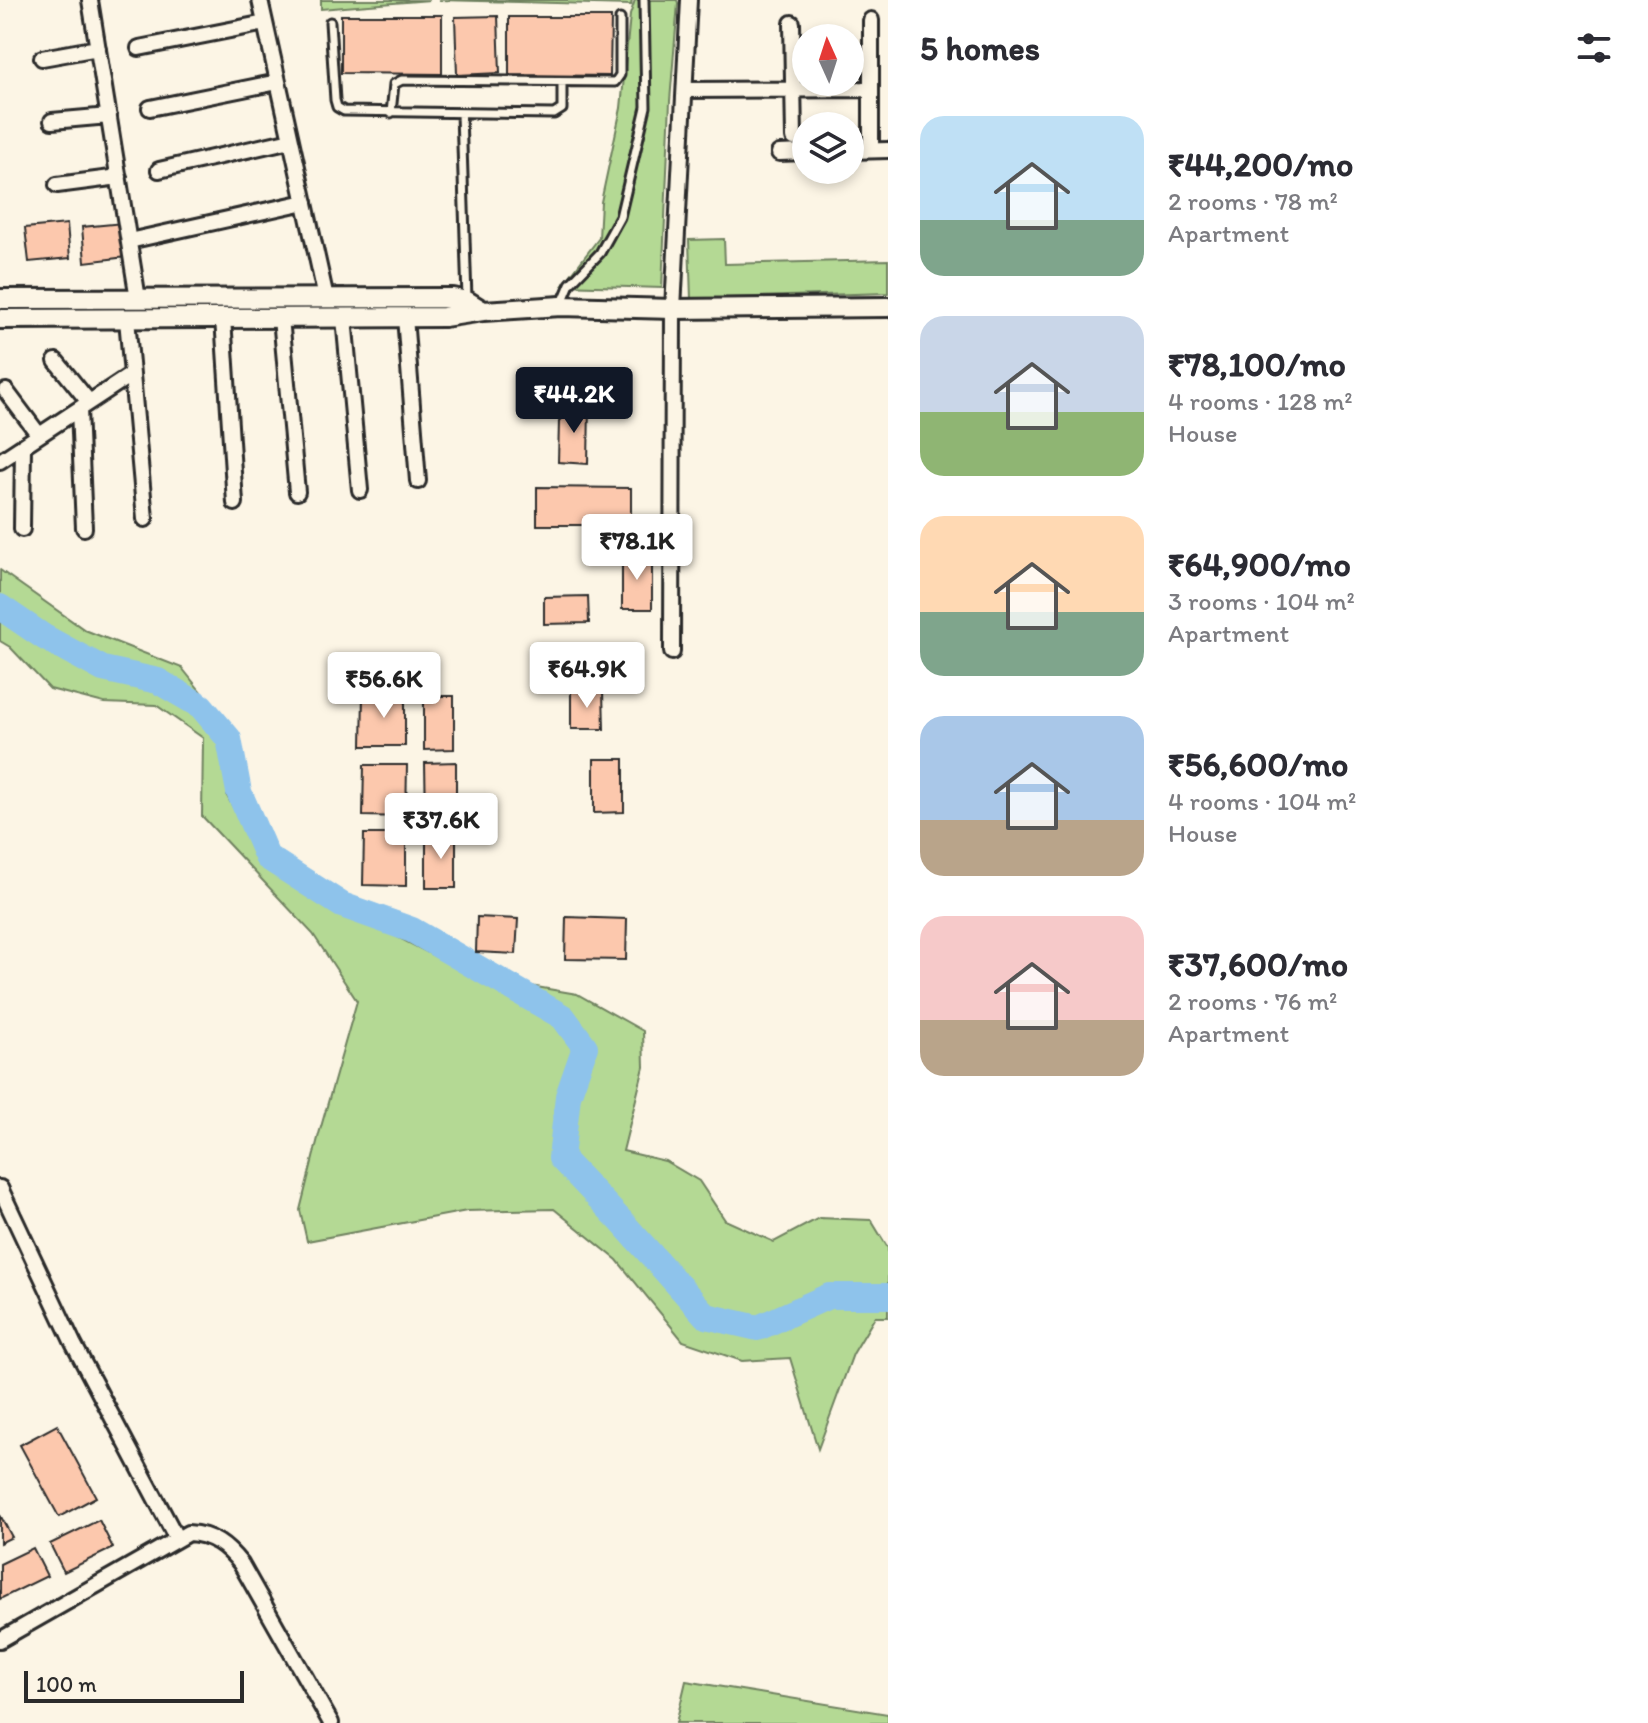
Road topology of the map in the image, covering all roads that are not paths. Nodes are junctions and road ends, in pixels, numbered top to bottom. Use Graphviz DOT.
graph roads {
  1 [pos="90,0"];
  2 [pos="260,0"];
  3 [pos="644,0"];
  4 [pos="689,0"];
  5 [pos="620,19"];
  6 [pos="871,20"];
  7 [pos="330,22"];
  8 [pos="265,23"];
  9 [pos="98,48"];
  10 [pos="139,48"];
  11 [pos="42,58"];
  12 [pos="278,82"];
  13 [pos="562,82"];
  14 [pos="792,89"];
  15 [pos="864,89"];
  16 [pos="870,89"];
  17 [pos="685,90"];
  18 [pos="150,108"];
  19 [pos="391,113"];
  20 [pos="461,114"];
  21 [pos="109,116"];
  22 [pos="52,121"];
  23 [pos="291,140"];
  24 [pos="864,150"];
  25 [pos="871,150"];
  26 [pos="888,150"];
  27 [pos="779,153"];
  28 [pos="792,153"];
  29 [pos="159,170"];
  30 [pos="119,177"];
  31 [pos="57,185"];
  32 [pos="305,202"];
  33 [pos="129,241"];
  34 [pos="326,298"];
  35 [pos="0,299"];
  36 [pos="138,299"];
  37 [pos="475,306"];
  38 [pos="561,306"];
  39 [pos="888,307"];
  40 [pos="673,309"];
  41 [pos="405,317"];
  42 [pos="223,318"];
  43 [pos="281,318"];
  44 [pos="344,318"];
  45 [pos="0,319"];
  46 [pos="127,319"];
  47 [pos="56,361"];
  48 [pos="132,374"];
  49 [pos="6,391"];
  50 [pos="84,406"];
  51 [pos="39,435"];
  52 [pos="23,446"];
  53 [pos="0,461"];
  54 [pos="418,481"];
  55 [pos="360,490"];
  56 [pos="297,492"];
  57 [pos="235,503"];
  58 [pos="145,519"];
  59 [pos="84,528"];
  60 [pos="22,529"];
  61 [pos="672,652"];
  62 [pos="0,1188"];
  63 [pos="177,1539"];
  64 [pos="0,1640"];
  65 [pos="331,1723"];
  1 -- 9 [label="street"];
  2 -- 8 [label="street"];
  3 -- 38 [label="lane"];
  4 -- 17 [label="street"];
  5 -- 13 [label="lane"];
  6 -- 16 [label="street"];
  7 -- 19 [label="lane"];
  8 -- 10 [label="street"];
  8 -- 12 [label="street"];
  9 -- 11 [label="street"];
  9 -- 21 [label="street"];
  12 -- 18 [label="street"];
  12 -- 23 [label="street"];
  13 -- 19 [label="lane"];
  13 -- 20 [label="lane"];
  14 -- 17 [label="street"];
  15 -- 16 [label="street"];
  16 -- 25 [label="street"];
  17 -- 40 [label="street"];
  19 -- 20 [label="lane"];
  20 -- 37 [label="lane"];
  21 -- 22 [label="street"];
  21 -- 30 [label="street"];
  23 -- 29 [label="street"];
  23 -- 32 [label="street"];
  24 -- 25 [label="street"];
  25 -- 26 [label="street"];
  27 -- 28 [label="street"];
  30 -- 31 [label="street"];
  30 -- 33 [label="street"];
  32 -- 33 [label="street"];
  32 -- 34 [label="street"];
  33 -- 36 [label="street"];
  34 -- 36 [label="street"];
  34 -- 37 [label="street"];
  35 -- 36 [label="street"];
  37 -- 38 [label="street"];
  37 -- 41 [label="street"];
  38 -- 40 [label="street"];
  39 -- 40 [label="street"];
  40 -- 61 [label="street"];
  41 -- 44 [label="street"];
  41 -- 54 [label="street"];
  42 -- 43 [label="street"];
  42 -- 46 [label="street"];
  42 -- 57 [label="street"];
  43 -- 44 [label="street"];
  43 -- 56 [label="street"];
  44 -- 55 [label="street"];
  45 -- 46 [label="street"];
  46 -- 48 [label="street"];
  47 -- 50 [label="street"];
  48 -- 50 [label="street"];
  48 -- 58 [label="street"];
  49 -- 51 [label="street"];
  50 -- 51 [label="street"];
  50 -- 59 [label="street"];
  51 -- 52 [label="street"];
  52 -- 53 [label="street"];
  52 -- 60 [label="street"];
  62 -- 63 [label="street"];
  63 -- 64 [label="street"];
  63 -- 65 [label="street"];
}
